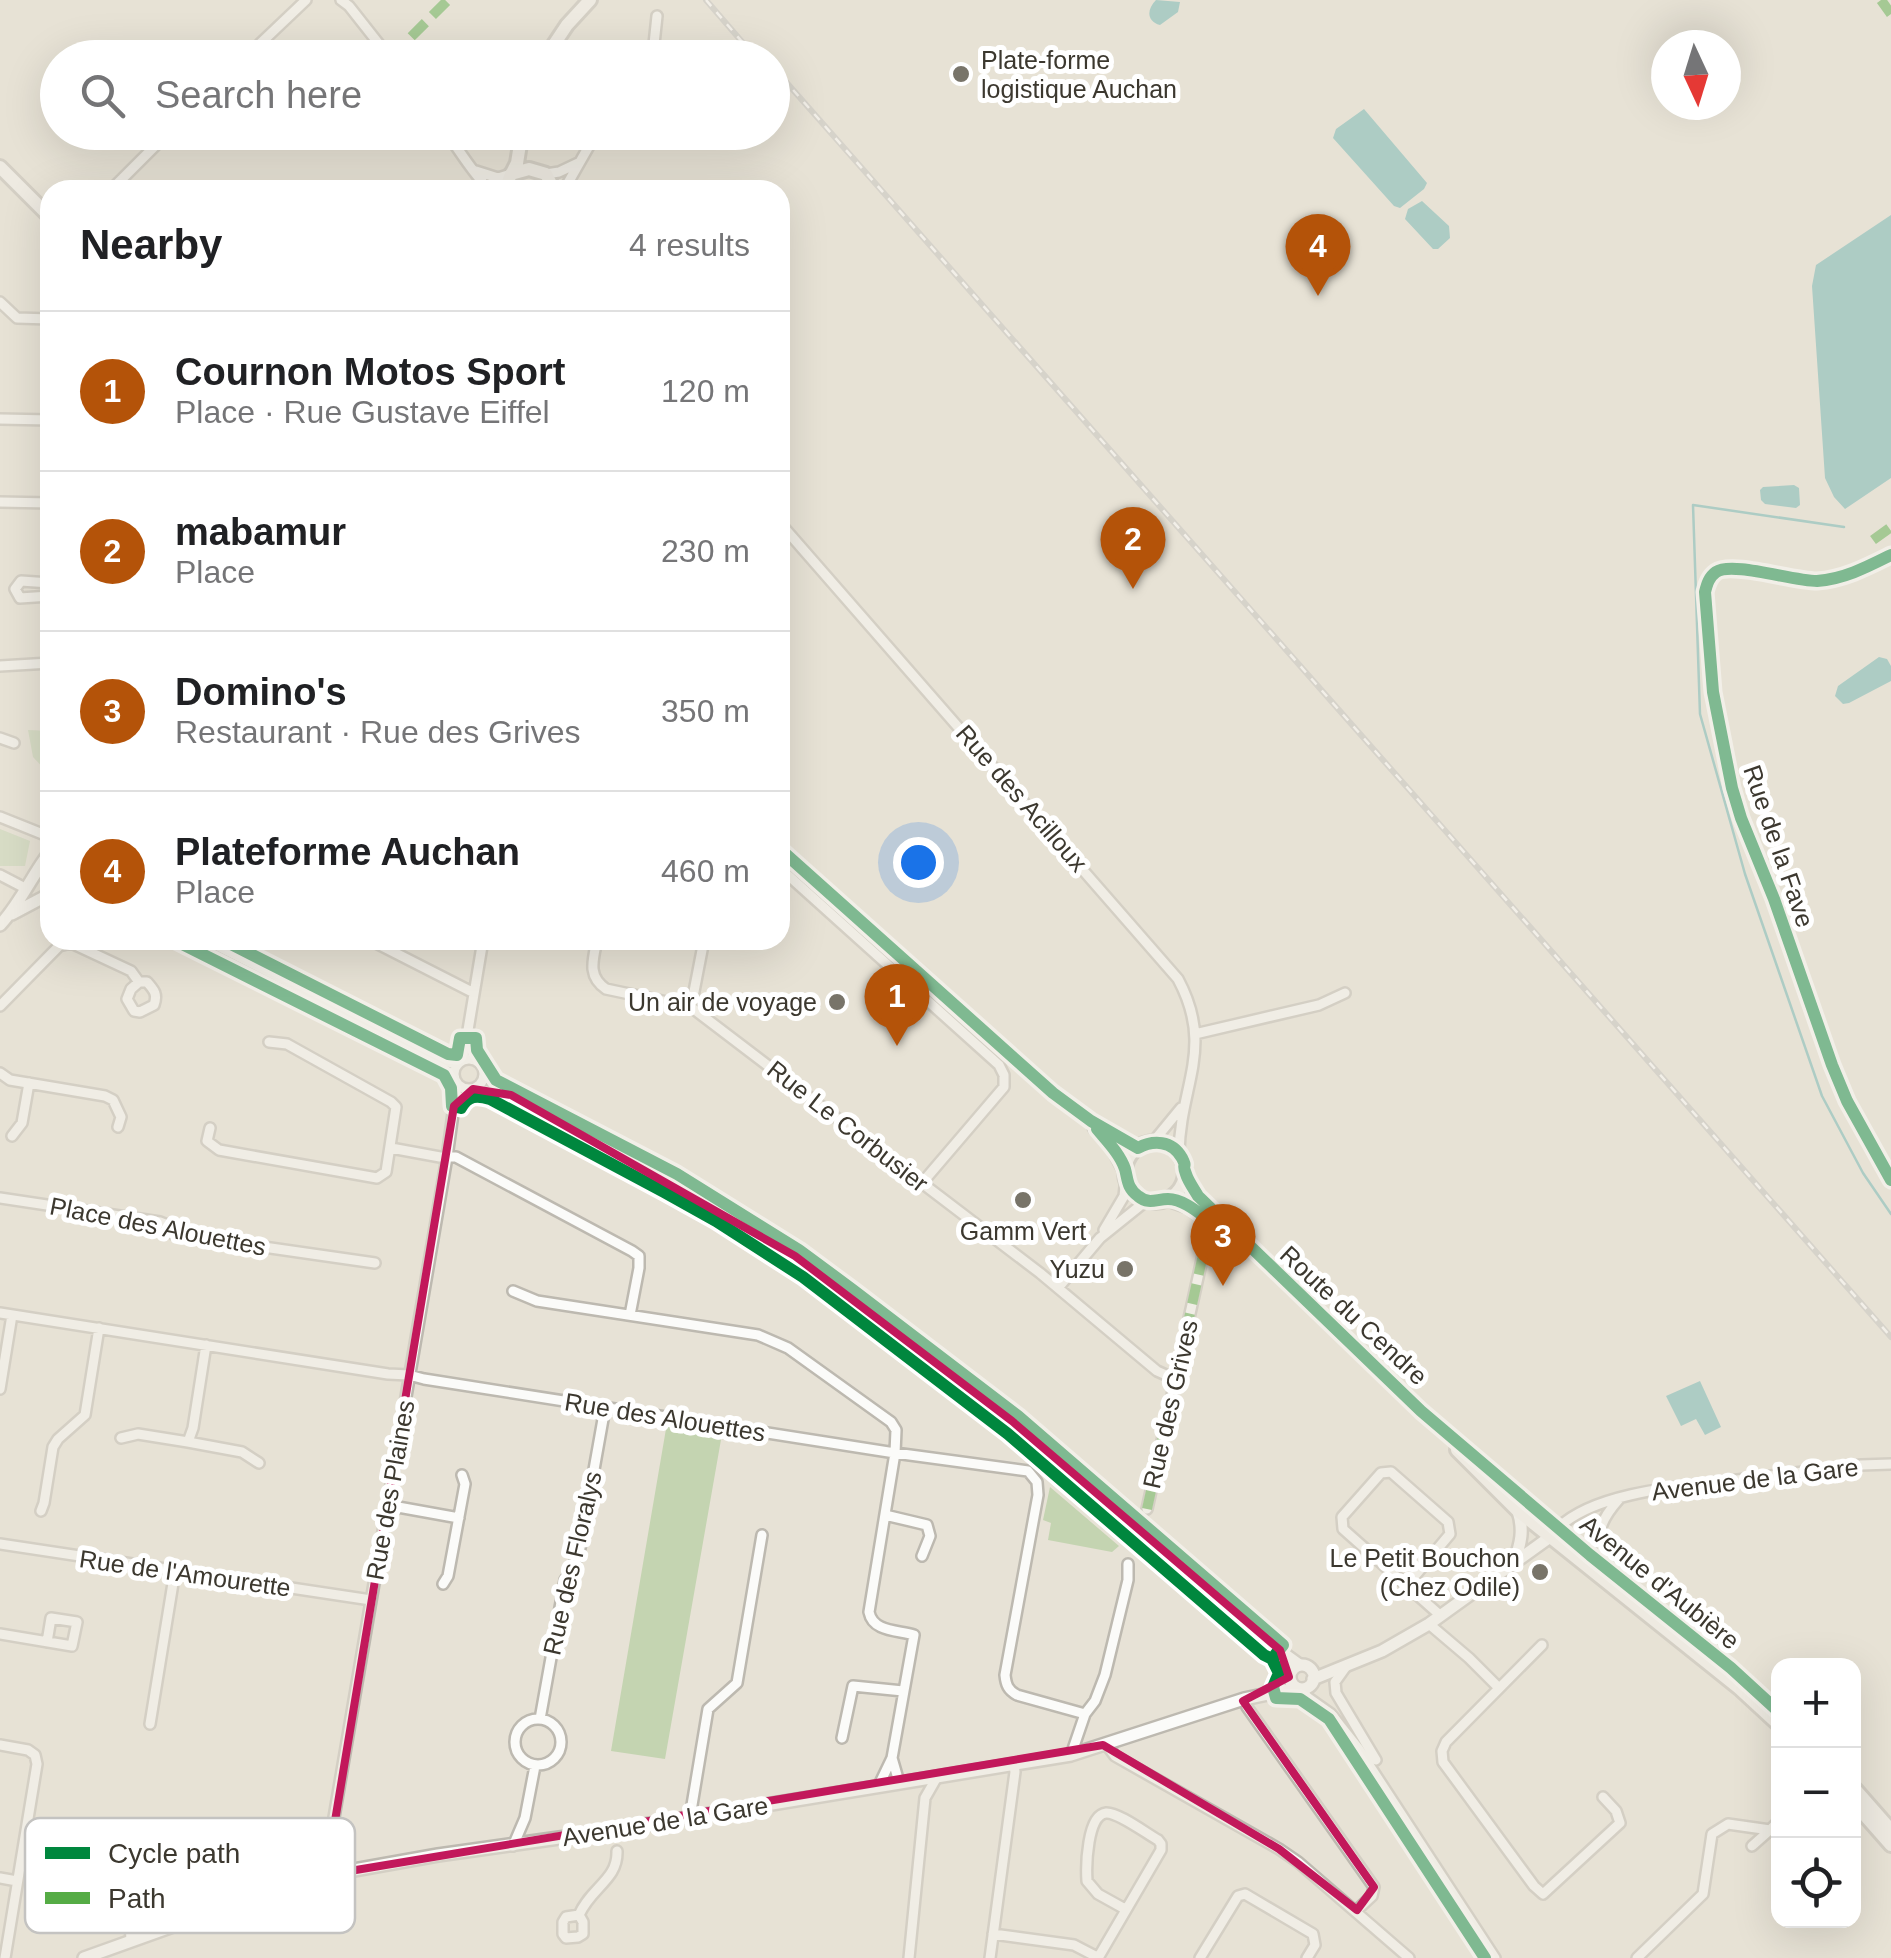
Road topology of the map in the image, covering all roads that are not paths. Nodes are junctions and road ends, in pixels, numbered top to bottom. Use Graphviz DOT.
graph roads {
  1 [pos="306,0"];
  2 [pos="341,0"];
  3 [pos="590,0"];
  4 [pos="657,16"];
  5 [pos="263,40"];
  6 [pos="376,40"];
  7 [pos="557,40"];
  8 [pos="654,40"];
  9 [pos="151,150"];
  10 [pos="460,150"];
  11 [pos="520,150"];
  12 [pos="529,150"];
  13 [pos="586,150"];
  14 [pos="578,163"];
  15 [pos="0,166"];
  16 [pos="476,172"];
  17 [pos="544,173"];
  18 [pos="511,174"];
  19 [pos="0,178"];
  20 [pos="121,180"];
  21 [pos="480,180"];
  22 [pos="509,180"];
  23 [pos="548,180"];
  24 [pos="569,180"];
  25 [pos="40,200"];
  26 [pos="40,207"];
  27 [pos="40,218"];
  28 [pos="0,302"];
  29 [pos="40,319"];
  30 [pos="0,419"];
  31 [pos="40,420"];
  32 [pos="0,502"];
  33 [pos="40,503"];
  34 [pos="790,534"];
  35 [pos="1891,555"];
  36 [pos="40,582"];
  37 [pos="40,596"];
  38 [pos="40,664"];
  39 [pos="0,666"];
  40 [pos="0,738"];
  41 [pos="14,744"];
  42 [pos="0,817"];
  43 [pos="40,833"];
  44 [pos="790,858"];
  45 [pos="40,866"];
  46 [pos="0,875"];
  47 [pos="790,877"];
  48 [pos="25,888"];
  49 [pos="40,893"];
  50 [pos="40,900"];
  51 [pos="4,921"];
  52 [pos="55,950"];
  53 [pos="84,950"];
  54 [pos="226,950"];
  55 [pos="391,950"];
  56 [pos="480,950"];
  57 [pos="595,950"];
  58 [pos="702,950"];
  59 [pos="139,982"];
  60 [pos="1345,992"];
  61 [pos="474,993"];
  62 [pos="0,1006"];
  63 [pos="690,1006"];
  64 [pos="1195,1034"];
  65 [pos="467,1038"];
  66 [pos="269,1042"];
  67 [pos="481,1067"];
  68 [pos="457,1069"];
  69 [pos="0,1073"];
  70 [pos="29,1082"];
  71 [pos="472,1089"];
  72 [pos="508,1094"];
  73 [pos="1185,1102"];
  74 [pos="454,1106"];
  75 [pos="1091,1122"];
  76 [pos="118,1127"];
  77 [pos="210,1128"];
  78 [pos="12,1136"];
  79 [pos="1153,1142"];
  80 [pos="391,1148"];
  81 [pos="1138,1148"];
  82 [pos="1178,1153"];
  83 [pos="446,1157"];
  84 [pos="1126,1174"];
  85 [pos="1185,1174"];
  86 [pos="1891,1180"];
  87 [pos="922,1183"];
  88 [pos="0,1198"];
  89 [pos="1168,1199"];
  90 [pos="1146,1200"];
  91 [pos="1100,1238"];
  92 [pos="1206,1241"];
  93 [pos="1255,1253"];
  94 [pos="375,1263"];
  95 [pos="1058,1288"];
  96 [pos="513,1290"];
  97 [pos="0,1313"];
  98 [pos="630,1314"];
  99 [pos="12,1315"];
  100 [pos="99,1328"];
  101 [pos="206,1345"];
  102 [pos="409,1375"];
  103 [pos="1176,1379"];
  104 [pos="0,1389"];
  105 [pos="605,1408"];
  106 [pos="1421,1411"];
  107 [pos="121,1438"];
  108 [pos="188,1442"];
  109 [pos="895,1453"];
  110 [pos="259,1462"];
  111 [pos="1891,1464"];
  112 [pos="462,1475"];
  113 [pos="1619,1500"];
  114 [pos="387,1505"];
  115 [pos="1147,1509"];
  116 [pos="40,1511"];
  117 [pos="1518,1511"];
  118 [pos="884,1514"];
  119 [pos="458,1518"];
  120 [pos="1554,1532"];
  121 [pos="762,1535"];
  122 [pos="0,1544"];
  123 [pos="922,1556"];
  124 [pos="1514,1562"];
  125 [pos="1128,1564"];
  126 [pos="175,1571"];
  127 [pos="1611,1572"];
  128 [pos="443,1584"];
  129 [pos="1406,1586"];
  130 [pos="371,1600"];
  131 [pos="1435,1620"];
  132 [pos="0,1634"];
  133 [pos="47,1642"];
  134 [pos="1542,1644"];
  135 [pos="1348,1666"];
  136 [pos="1301,1676"];
  137 [pos="1499,1688"];
  138 [pos="903,1692"];
  139 [pos="1247,1698"];
  140 [pos="1771,1704"];
  141 [pos="1085,1714"];
  142 [pos="1771,1718"];
  143 [pos="540,1719"];
  144 [pos="150,1724"];
  145 [pos="842,1738"];
  146 [pos="1106,1744"];
  147 [pos="0,1746"];
  148 [pos="1072,1756"];
  149 [pos="892,1758"];
  150 [pos="1376,1760"];
  151 [pos="1014,1765"];
  152 [pos="535,1766"];
  153 [pos="937,1777"];
  154 [pos="906,1781"];
  155 [pos="879,1786"];
  156 [pos="692,1794"];
  157 [pos="1861,1796"];
  158 [pos="1604,1797"];
  159 [pos="925,1798"];
  160 [pos="1861,1811"];
  161 [pos="707,1815"];
  162 [pos="690,1817"];
  163 [pos="28,1818"];
  164 [pos="334,1818"];
  165 [pos="525,1818"];
  166 [pos="1771,1826"];
  167 [pos="1771,1829"];
  168 [pos="1891,1830"];
  169 [pos="25,1834"];
  170 [pos="534,1843"];
  171 [pos="1891,1845"];
  172 [pos="513,1846"];
  173 [pos="1752,1846"];
  174 [pos="617,1851"];
  175 [pos="355,1869"];
  176 [pos="0,1878"];
  177 [pos="17,1881"];
  178 [pos="1126,1909"];
  179 [pos="1356,1910"];
  180 [pos="579,1915"];
  181 [pos="131,1933"];
  182 [pos="153,1933"];
  183 [pos="993,1934"];
  184 [pos="131,1941"];
  185 [pos="5,1958"];
  186 [pos="84,1958"];
  187 [pos="908,1958"];
  188 [pos="990,1958"];
  189 [pos="1099,1958"];
  190 [pos="1200,1958"];
  191 [pos="1307,1958"];
  192 [pos="1409,1958"];
  193 [pos="1496,1958"];
  194 [pos="1638,1958"];
  1 -- 5 [label="street"];
  2 -- 6 [label="street"];
  3 -- 7 [label="main road"];
  4 -- 8 [label="street"];
  9 -- 20 [label="street"];
  10 -- 16 [label="street"];
  11 -- 18 [label="main road"];
  12 -- 17 [label="main road"];
  13 -- 14 [label="street"];
  14 -- 17 [label="street"];
  14 -- 24 [label="street"];
  15 -- 25 [label="street"];
  15 -- 26 [label="main road"];
  16 -- 18 [label="street"];
  16 -- 21 [label="street"];
  17 -- 18 [label="main road"];
  17 -- 23 [label="main road"];
  18 -- 22 [label="main road"];
  19 -- 27 [label="main road"];
  28 -- 29 [label="street"];
  30 -- 31 [label="street"];
  32 -- 33 [label="street"];
  34 -- 64 [label="street, Rue des Acilloux"];
  35 -- 86 [label="street, Rue de la Fave"];
  36 -- 37 [label="street"];
  38 -- 39 [label="street"];
  40 -- 41 [label="street"];
  42 -- 43 [label="street"];
  44 -- 75 [label="main road"];
  45 -- 48 [label="street"];
  46 -- 48 [label="street"];
  47 -- 87 [label="street"];
  48 -- 49 [label="street"];
  48 -- 51 [label="street"];
  50 -- 51 [label="street"];
  52 -- 62 [label="street"];
  53 -- 59 [label="street"];
  54 -- 68 [label="street"];
  55 -- 61 [label="street"];
  56 -- 61 [label="street, Rue des Plaines"];
  57 -- 63 [label="street"];
  58 -- 63 [label="street"];
  60 -- 64 [label="street"];
  61 -- 65 [label="street, Rue des Plaines"];
  63 -- 87 [label="street, Rue Le Corbusier"];
  64 -- 73 [label="street, Rue des Acilloux"];
  65 -- 67 [label="street"];
  65 -- 68 [label="street, Rue des Plaines"];
  66 -- 80 [label="street"];
  67 -- 68 [label="street"];
  67 -- 71 [label="street"];
  67 -- 72 [label="street"];
  68 -- 71 [label="street"];
  68 -- 74 [label="street, Rue des Plaines"];
  69 -- 70 [label="street"];
  70 -- 76 [label="street"];
  70 -- 78 [label="street"];
  71 -- 72 [label="street"];
  71 -- 74 [label="street"];
  72 -- 136 [label="street"];
  73 -- 79 [label="street, Rue des Acilloux"];
  73 -- 82 [label="street, Rue des Acilloux"];
  74 -- 83 [label="street, Rue des Plaines"];
  75 -- 81 [label="main road"];
  75 -- 84 [label="main road"];
  77 -- 80 [label="street"];
  79 -- 81 [label="main road"];
  79 -- 82 [label="main road"];
  80 -- 83 [label="street"];
  81 -- 84 [label="main road"];
  82 -- 85 [label="main road"];
  83 -- 98 [label="street"];
  83 -- 102 [label="street, Rue des Plaines"];
  84 -- 90 [label="main road"];
  84 -- 91 [label="street"];
  85 -- 89 [label="main road"];
  85 -- 93 [label="main road, Route du Cendre"];
  87 -- 95 [label="street, Rue Le Corbusier"];
  88 -- 94 [label="street, Place des Alouettes"];
  89 -- 90 [label="main road"];
  89 -- 93 [label="main road, Route du Cendre"];
  90 -- 91 [label="street"];
  91 -- 95 [label="street"];
  92 -- 103 [label="street, Rue des Grives"];
  93 -- 106 [label="main road, Route du Cendre"];
  95 -- 103 [label="street, Rue Le Corbusier"];
  96 -- 98 [label="street"];
  97 -- 99 [label="street, Rue des Alouettes"];
  98 -- 109 [label="street"];
  99 -- 100 [label="street, Rue des Alouettes"];
  99 -- 104 [label="street"];
  100 -- 101 [label="street, Rue des Alouettes"];
  100 -- 116 [label="street"];
  101 -- 102 [label="street, Rue des Alouettes"];
  101 -- 108 [label="street"];
  102 -- 105 [label="street, Rue des Alouettes"];
  102 -- 114 [label="street, Rue des Plaines"];
  103 -- 115 [label="street, Rue des Grives"];
  105 -- 109 [label="street, Rue des Alouettes"];
  105 -- 143 [label="street, Rue des Floralys"];
  106 -- 117 [label="main road, Route du Cendre"];
  106 -- 120 [label="main road, Route du Cendre"];
  107 -- 108 [label="street"];
  108 -- 110 [label="street"];
  109 -- 118 [label="street"];
  109 -- 141 [label="street, Rue des Alouettes"];
  111 -- 113 [label="street, Avenue de la Gare"];
  112 -- 119 [label="street"];
  113 -- 120 [label="street, Avenue de la Gare"];
  113 -- 127 [label="street, Avenue de la Gare"];
  114 -- 119 [label="street"];
  114 -- 130 [label="street, Rue des Plaines"];
  117 -- 120 [label="main road, Route du Cendre"];
  117 -- 124 [label="street"];
  118 -- 123 [label="street"];
  118 -- 138 [label="street"];
  119 -- 128 [label="street"];
  120 -- 124 [label="street, Avenue de la Gare"];
  120 -- 127 [label="main road, Avenue d'Aubière"];
  120 -- 142 [label="main road, Avenue d'Aubière"];
  121 -- 156 [label="street"];
  122 -- 126 [label="street, Rue de l'Amourette"];
  124 -- 131 [label="street, Avenue de la Gare"];
  125 -- 141 [label="street"];
  126 -- 130 [label="street, Rue de l'Amourette"];
  126 -- 144 [label="street"];
  127 -- 140 [label="main road, Avenue d'Aubière"];
  129 -- 129 [label="street"];
  129 -- 131 [label="street"];
  130 -- 164 [label="street, Rue des Plaines"];
  131 -- 135 [label="street, Avenue de la Gare"];
  131 -- 137 [label="street"];
  132 -- 133 [label="street"];
  134 -- 137 [label="street"];
  135 -- 136 [label="street, Avenue de la Gare"];
  135 -- 150 [label="street"];
  136 -- 139 [label="street, Avenue de la Gare"];
  136 -- 193 [label="street"];
  137 -- 158 [label="street"];
  138 -- 145 [label="street"];
  138 -- 149 [label="street"];
  139 -- 146 [label="street, Avenue de la Gare"];
  139 -- 179 [label="street"];
  141 -- 148 [label="street"];
  143 -- 152 [label="street, Rue des Floralys"];
  143 -- 152 [label="street"];
  146 -- 148 [label="street, Avenue de la Gare"];
  146 -- 179 [label="street"];
  147 -- 163 [label="street"];
  148 -- 151 [label="street, Avenue de la Gare"];
  149 -- 154 [label="street"];
  149 -- 155 [label="street"];
  151 -- 153 [label="street, Avenue de la Gare"];
  151 -- 183 [label="street"];
  152 -- 165 [label="street"];
  153 -- 154 [label="street, Avenue de la Gare"];
  153 -- 159 [label="street"];
  154 -- 155 [label="street, Avenue de la Gare"];
  154 -- 159 [label="street"];
  155 -- 161 [label="street, Avenue de la Gare"];
  156 -- 161 [label="street"];
  156 -- 162 [label="street"];
  157 -- 168 [label="main road"];
  159 -- 187 [label="street"];
  160 -- 171 [label="main road"];
  161 -- 162 [label="street, Avenue de la Gare"];
  162 -- 170 [label="street, Avenue de la Gare"];
  165 -- 170 [label="street"];
  165 -- 172 [label="street"];
  166 -- 194 [label="street"];
  167 -- 173 [label="street"];
  169 -- 177 [label="street"];
  170 -- 172 [label="street, Avenue de la Gare"];
  172 -- 175 [label="street, Avenue de la Gare"];
  174 -- 180 [label="street"];
  176 -- 177 [label="street"];
  177 -- 185 [label="street"];
  178 -- 178 [label="street"];
  178 -- 189 [label="street"];
  179 -- 192 [label="street"];
  181 -- 184 [label="street"];
  182 -- 184 [label="street, Avenue de la Gare"];
  183 -- 188 [label="street"];
  183 -- 189 [label="street"];
  184 -- 186 [label="street, Avenue de la Gare"];
  190 -- 191 [label="street"];
}
